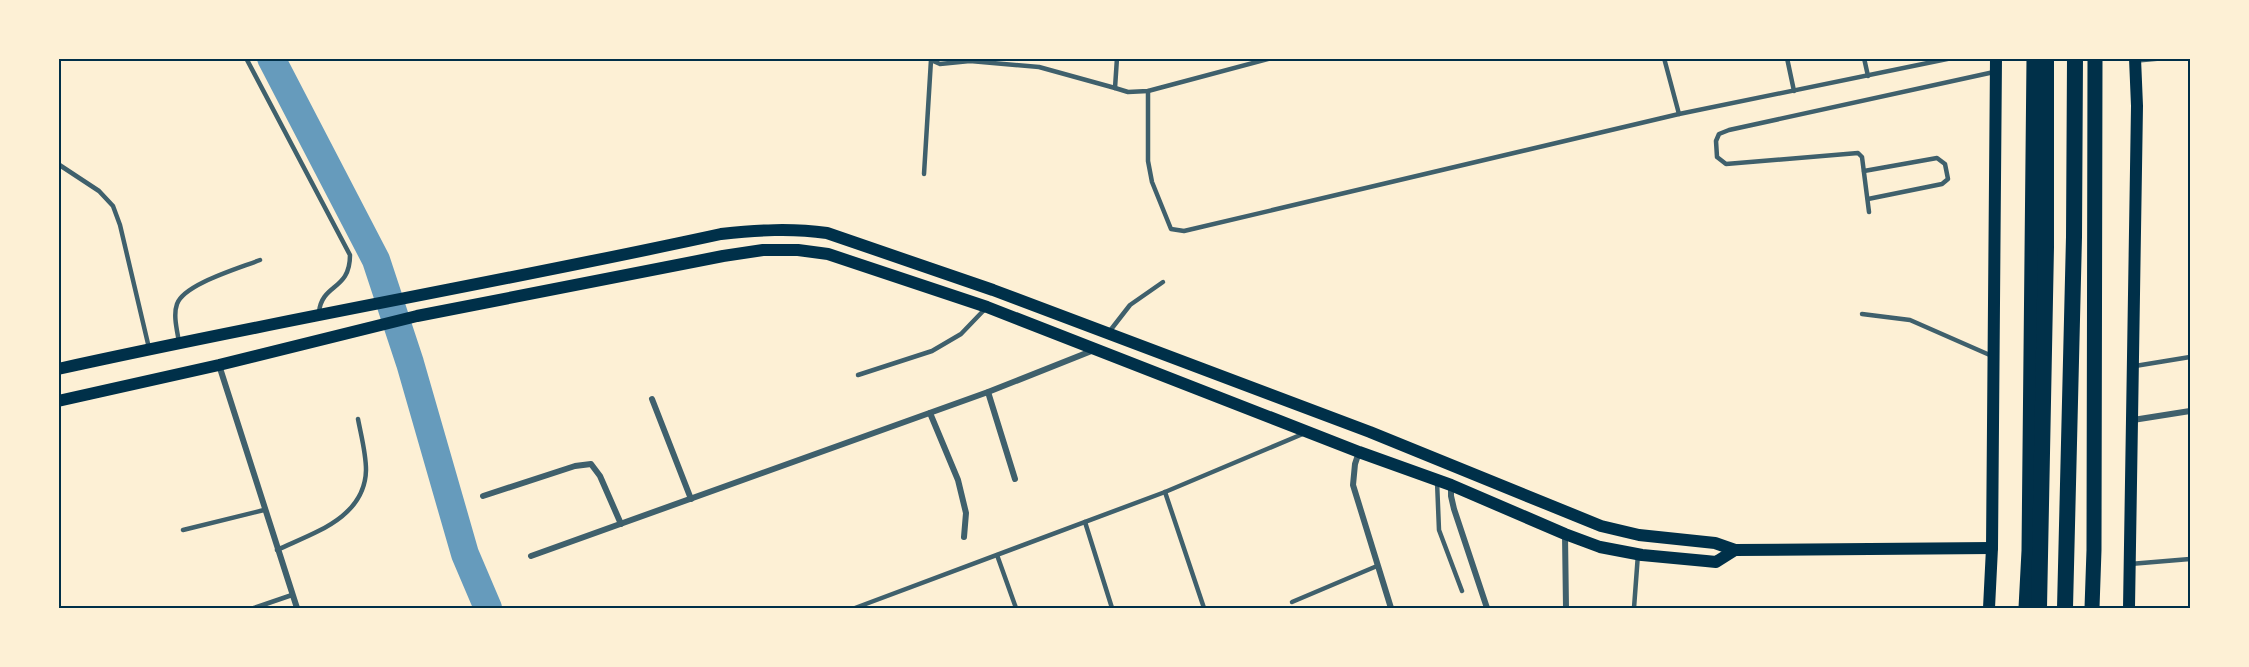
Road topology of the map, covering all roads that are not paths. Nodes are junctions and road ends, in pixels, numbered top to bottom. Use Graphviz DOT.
graph roads {
  1 [pos="246,58"];
  2 [pos="1117,58"];
  3 [pos="1272,58"];
  4 [pos="1664,58"];
  5 [pos="1787,58"];
  6 [pos="1864,58"];
  7 [pos="1952,58"];
  8 [pos="1996,58"];
  9 [pos="2034,58"];
  10 [pos="2046,58"];
  11 [pos="2075,58"];
  12 [pos="2095,58"];
  13 [pos="2157,58"];
  14 [pos="931,59"];
  15 [pos="2135,59"];
  16 [pos="1996,72"];
  17 [pos="1868,76"];
  18 [pos="1115,88"];
  19 [pos="1148,91"];
  20 [pos="1794,91"];
  21 [pos="1679,114"];
  22 [pos="58,164"];
  23 [pos="1864,171"];
  24 [pos="924,174"];
  25 [pos="1868,199"];
  26 [pos="1869,212"];
  27 [pos="260,260"];
  28 [pos="1163,282"];
  29 [pos="987,307"];
  30 [pos="1862,314"];
  31 [pos="319,315"];
  32 [pos="1107,334"];
  33 [pos="179,342"];
  34 [pos="149,348"];
  35 [pos="1094,350"];
  36 [pos="1992,356"];
  37 [pos="2190,357"];
  38 [pos="219,365"];
  39 [pos="2133,366"];
  40 [pos="58,369"];
  41 [pos="858,375"];
  42 [pos="988,392"];
  43 [pos="652,399"];
  44 [pos="58,401"];
  45 [pos="2190,411"];
  46 [pos="930,413"];
  47 [pos="358,419"];
  48 [pos="2133,420"];
  49 [pos="1308,432"];
  50 [pos="1359,452"];
  51 [pos="1016,478"];
  52 [pos="1437,480"];
  53 [pos="1451,485"];
  54 [pos="1165,492"];
  55 [pos="483,496"];
  56 [pos="691,499"];
  57 [pos="264,510"];
  58 [pos="1085,522"];
  59 [pos="621,524"];
  60 [pos="183,530"];
  61 [pos="1565,534"];
  62 [pos="964,537"];
  63 [pos="1992,548"];
  64 [pos="277,550"];
  65 [pos="1735,550"];
  66 [pos="1638,554"];
  67 [pos="997,555"];
  68 [pos="531,556"];
  69 [pos="2190,559"];
  70 [pos="2130,564"];
  71 [pos="1377,566"];
  72 [pos="1462,591"];
  73 [pos="292,595"];
  74 [pos="1292,602"];
  75 [pos="254,609"];
  76 [pos="297,609"];
  77 [pos="855,609"];
  78 [pos="1016,609"];
  79 [pos="1112,609"];
  80 [pos="1204,609"];
  81 [pos="1391,609"];
  82 [pos="1487,609"];
  83 [pos="1566,609"];
  84 [pos="1634,609"];
  85 [pos="1989,609"];
  86 [pos="2026,609"];
  87 [pos="2039,609"];
  88 [pos="2065,609"];
  89 [pos="2092,609"];
  90 [pos="2129,609"];
  1 -- 31 [label="lane"];
  2 -- 18 [label="lane"];
  3 -- 19 [label="lane"];
  4 -- 21 [label="lane"];
  5 -- 20 [label="lane"];
  6 -- 17 [label="lane"];
  7 -- 17 [label="lane"];
  8 -- 16 [label="main road"];
  9 -- 86 [label="highway"];
  10 -- 87 [label="highway"];
  11 -- 88 [label="highway"];
  12 -- 89 [label="highway"];
  13 -- 15 [label="street"];
  14 -- 18 [label="lane"];
  14 -- 24 [label="lane"];
  15 -- 39 [label="main road"];
  16 -- 23 [label="lane"];
  16 -- 36 [label="main road"];
  17 -- 20 [label="lane"];
  18 -- 19 [label="lane"];
  19 -- 21 [label="lane"];
  20 -- 21 [label="lane"];
  22 -- 34 [label="lane"];
  23 -- 25 [label="lane"];
  23 -- 25 [label="lane"];
  25 -- 26 [label="lane"];
  27 -- 33 [label="lane"];
  28 -- 32 [label="lane"];
  29 -- 35 [label="main road"];
  29 -- 38 [label="main road"];
  29 -- 41 [label="lane"];
  30 -- 36 [label="lane"];
  31 -- 32 [label="main road"];
  31 -- 33 [label="main road"];
  32 -- 65 [label="main road"];
  33 -- 34 [label="main road"];
  34 -- 40 [label="main road"];
  35 -- 42 [label="street"];
  35 -- 49 [label="main road"];
  36 -- 63 [label="main road"];
  37 -- 39 [label="lane"];
  38 -- 44 [label="main road"];
  38 -- 57 [label="street"];
  39 -- 48 [label="main road"];
  42 -- 46 [label="street"];
  42 -- 51 [label="street"];
  43 -- 56 [label="street"];
  45 -- 48 [label="street"];
  46 -- 56 [label="street"];
  46 -- 62 [label="street"];
  47 -- 64 [label="lane"];
  48 -- 70 [label="main road"];
  49 -- 50 [label="main road"];
  49 -- 54 [label="lane"];
  50 -- 52 [label="main road"];
  50 -- 71 [label="street"];
  52 -- 53 [label="main road"];
  52 -- 72 [label="lane"];
  53 -- 61 [label="main road"];
  53 -- 82 [label="street"];
  54 -- 58 [label="lane"];
  54 -- 80 [label="lane"];
  55 -- 59 [label="street"];
  56 -- 59 [label="street"];
  57 -- 60 [label="lane"];
  57 -- 64 [label="street"];
  58 -- 67 [label="lane"];
  58 -- 79 [label="lane"];
  59 -- 68 [label="street"];
  61 -- 66 [label="main road"];
  61 -- 83 [label="street"];
  63 -- 65 [label="main road"];
  63 -- 85 [label="main road"];
  64 -- 73 [label="street"];
  65 -- 66 [label="main road"];
  66 -- 84 [label="lane"];
  67 -- 77 [label="lane"];
  67 -- 78 [label="lane"];
  69 -- 70 [label="lane"];
  70 -- 90 [label="main road"];
  71 -- 74 [label="lane"];
  71 -- 81 [label="street"];
  73 -- 75 [label="lane"];
  73 -- 76 [label="street"];
}
